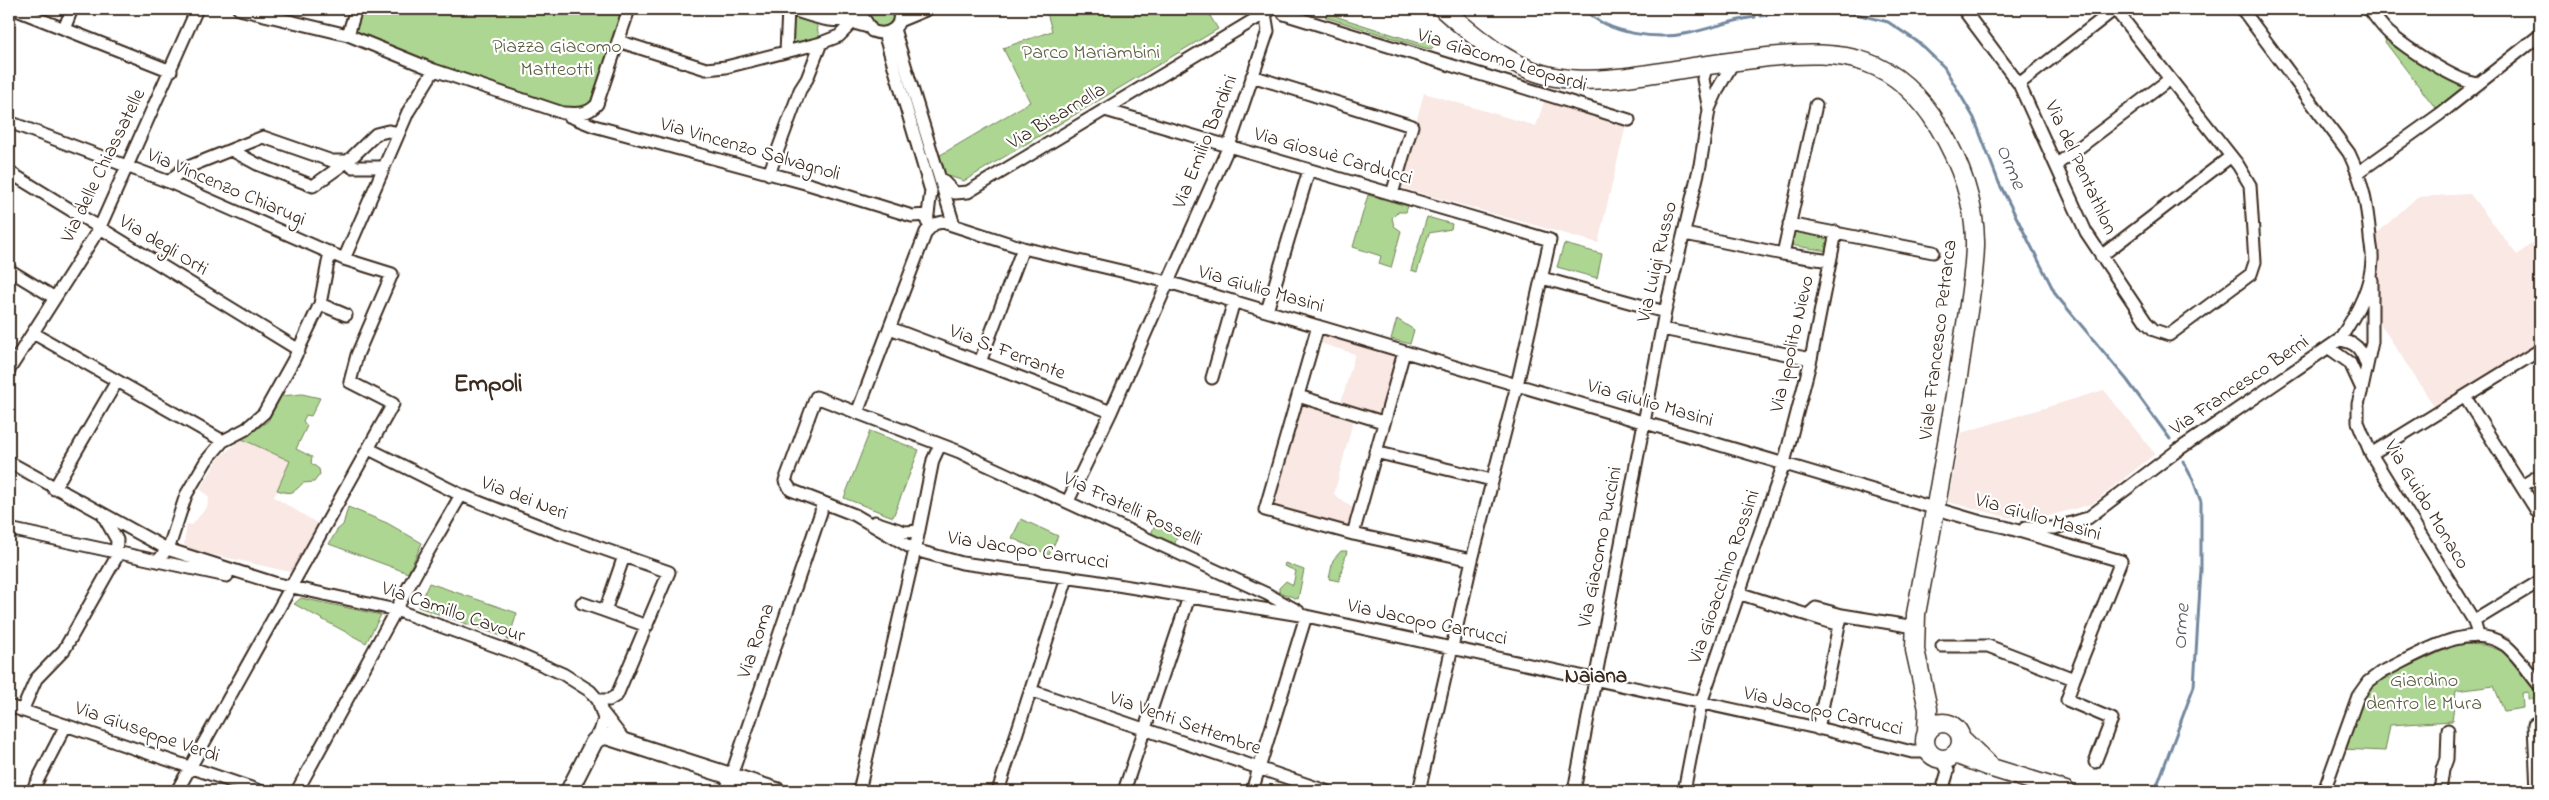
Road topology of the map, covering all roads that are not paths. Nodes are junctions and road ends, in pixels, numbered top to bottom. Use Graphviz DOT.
graph roads {
  1 [pos="14,9"];
  2 [pos="72,9"];
  3 [pos="197,9"];
  4 [pos="239,9"];
  5 [pos="356,9"];
  6 [pos="629,9"];
  7 [pos="789,9"];
  8 [pos="898,9"];
  9 [pos="928,9"];
  10 [pos="1281,9"];
  11 [pos="1444,9"];
  12 [pos="2115,9"];
  13 [pos="2242,9"];
  14 [pos="2369,9"];
  15 [pos="866,10"];
  16 [pos="1269,11"];
  17 [pos="1970,11"];
  18 [pos="288,14"];
  19 [pos="868,27"];
  20 [pos="892,28"];
  21 [pos="64,29"];
  22 [pos="348,35"];
  23 [pos="2540,35"];
  24 [pos="618,42"];
  25 [pos="821,43"];
  26 [pos="786,52"];
  27 [pos="1720,63"];
  28 [pos="1684,68"];
  29 [pos="434,70"];
  30 [pos="171,71"];
  31 [pos="1252,76"];
  32 [pos="2170,79"];
  33 [pos="2019,84"];
  34 [pos="2478,84"];
  35 [pos="1704,87"];
  36 [pos="1816,105"];
  37 [pos="1105,110"];
  38 [pos="1709,110"];
  39 [pos="563,113"];
  40 [pos="1629,120"];
  41 [pos="9,122"];
  42 [pos="399,133"];
  43 [pos="1229,146"];
  44 [pos="231,150"];
  45 [pos="348,161"];
  46 [pos="2234,161"];
  47 [pos="2056,165"];
  48 [pos="128,167"];
  49 [pos="384,167"];
  50 [pos="183,168"];
  51 [pos="1309,170"];
  52 [pos="9,172"];
  53 [pos="2359,172"];
  54 [pos="769,174"];
  55 [pos="152,176"];
  56 [pos="940,178"];
  57 [pos="169,182"];
  58 [pos="1389,193"];
  59 [pos="928,215"];
  60 [pos="948,224"];
  61 [pos="1789,224"];
  62 [pos="98,229"];
  63 [pos="926,232"];
  64 [pos="1836,232"];
  65 [pos="1685,234"];
  66 [pos="1023,248"];
  67 [pos="330,252"];
  68 [pos="1933,252"];
  69 [pos="1783,254"];
  70 [pos="2101,256"];
  71 [pos="344,259"];
  72 [pos="2372,259"];
  73 [pos="1830,262"];
  74 [pos="9,270"];
  75 [pos="1542,278"];
  76 [pos="1168,282"];
  77 [pos="55,298"];
  78 [pos="1234,302"];
  79 [pos="320,304"];
  80 [pos="1268,311"];
  81 [pos="1665,312"];
  82 [pos="346,315"];
  83 [pos="1318,326"];
  84 [pos="890,328"];
  85 [pos="1662,329"];
  86 [pos="33,333"];
  87 [pos="2339,340"];
  88 [pos="2329,348"];
  89 [pos="299,350"];
  90 [pos="2540,350"];
  91 [pos="1404,352"];
  92 [pos="1811,359"];
  93 [pos="980,362"];
  94 [pos="2366,364"];
  95 [pos="9,367"];
  96 [pos="1212,378"];
  97 [pos="117,381"];
  98 [pos="1517,385"];
  99 [pos="2362,390"];
  100 [pos="1298,396"];
  101 [pos="2465,397"];
  102 [pos="1111,412"];
  103 [pos="857,413"];
  104 [pos="1383,422"];
  105 [pos="1644,422"];
  106 [pos="223,441"];
  107 [pos="940,445"];
  108 [pos="370,449"];
  109 [pos="1375,452"];
  110 [pos="2371,454"];
  111 [pos="9,462"];
  112 [pos="1784,463"];
  113 [pos="2540,475"];
  114 [pos="1492,480"];
  115 [pos="2522,486"];
  116 [pos="54,489"];
  117 [pos="461,495"];
  118 [pos="1068,501"];
  119 [pos="822,502"];
  120 [pos="1936,507"];
  121 [pos="100,513"];
  122 [pos="855,514"];
  123 [pos="2540,516"];
  124 [pos="2005,527"];
  125 [pos="9,529"];
  126 [pos="918,531"];
  127 [pos="1353,534"];
  128 [pos="171,550"];
  129 [pos="915,550"];
  130 [pos="116,552"];
  131 [pos="624,556"];
  132 [pos="159,560"];
  133 [pos="1472,560"];
  134 [pos="178,563"];
  135 [pos="237,572"];
  136 [pos="1067,578"];
  137 [pos="2540,581"];
  138 [pos="274,583"];
  139 [pos="292,586"];
  140 [pos="1738,592"];
  141 [pos="1189,597"];
  142 [pos="582,603"];
  143 [pos="396,610"];
  144 [pos="605,611"];
  145 [pos="1306,616"];
  146 [pos="1841,620"];
  147 [pos="2474,621"];
  148 [pos="647,626"];
  149 [pos="1915,627"];
  150 [pos="2478,635"];
  151 [pos="1942,646"];
  152 [pos="1454,648"];
  153 [pos="2074,679"];
  154 [pos="1596,680"];
  155 [pos="1923,686"];
  156 [pos="2540,686"];
  157 [pos="1032,690"];
  158 [pos="1701,703"];
  159 [pos="9,706"];
  160 [pos="600,706"];
  161 [pos="22,711"];
  162 [pos="2540,721"];
  163 [pos="1948,723"];
  164 [pos="66,725"];
  165 [pos="1818,729"];
  166 [pos="1927,730"];
  167 [pos="2448,730"];
  168 [pos="1145,731"];
  169 [pos="598,738"];
  170 [pos="624,740"];
  171 [pos="1947,751"];
  172 [pos="2095,762"];
  173 [pos="190,768"];
  174 [pos="1259,769"];
  175 [pos="732,775"];
  176 [pos="32,791"];
  177 [pos="177,791"];
  178 [pos="260,791"];
  179 [pos="297,791"];
  180 [pos="568,791"];
  181 [pos="726,791"];
  182 [pos="778,791"];
  183 [pos="859,791"];
  184 [pos="998,791"];
  185 [pos="1124,791"];
  186 [pos="1252,791"];
  187 [pos="1326,791"];
  188 [pos="1419,791"];
  189 [pos="1574,791"];
  190 [pos="1684,791"];
  191 [pos="1942,791"];
  192 [pos="2066,791"];
  193 [pos="2324,791"];
  194 [pos="2440,791"];
  195 [pos="2537,791"];
  1 -- 21 [label="street"];
  2 -- 21 [label="street"];
  3 -- 30 [label="street, Via delle Chiassatelle"];
  4 -- 18 [label="street"];
  5 -- 22 [label="street"];
  6 -- 24 [label="street"];
  7 -- 15 [label="street"];
  7 -- 26 [label="street"];
  8 -- 20 [label="street"];
  9 -- 20 [label="street"];
  10 -- 40 [label="street, Via Giacomo Leopardi"];
  11 -- 28 [label="main road, Viale Francesco Petrarca"];
  12 -- 32 [label="street"];
  12 -- 33 [label="street"];
  13 -- 53 [label="street"];
  14 -- 34 [label="street"];
  15 -- 19 [label="street"];
  16 -- 31 [label="street, Via Emilio Bardini"];
  16 -- 37 [label="street, Via Bisarnella"];
  17 -- 33 [label="street, Via del Pentathlon"];
  18 -- 22 [label="street"];
  19 -- 20 [label="street"];
  19 -- 25 [label="street"];
  20 -- 56 [label="street"];
  20 -- 59 [label="street"];
  21 -- 30 [label="street"];
  22 -- 29 [label="street"];
  23 -- 34 [label="street"];
  24 -- 26 [label="street"];
  24 -- 39 [label="street"];
  25 -- 26 [label="street"];
  25 -- 54 [label="street"];
  27 -- 28 [label="main road, Viale Francesco Petrarca"];
  27 -- 35 [label="street, Via Luigi Russo"];
  27 -- 38 [label="street, Via Luigi Russo"];
  27 -- 120 [label="main road, Viale Francesco Petrarca"];
  28 -- 35 [label="street"];
  29 -- 39 [label="street"];
  29 -- 42 [label="street"];
  30 -- 48 [label="street, Via delle Chiassatelle"];
  31 -- 43 [label="street, Via Emilio Bardini"];
  31 -- 58 [label="street"];
  32 -- 46 [label="street"];
  32 -- 47 [label="street"];
  33 -- 47 [label="street, Via del Pentathlon"];
  34 -- 53 [label="street"];
  35 -- 38 [label="street, Via Luigi Russo"];
  36 -- 61 [label="street"];
  37 -- 43 [label="street, Via Giosuè Carducci"];
  37 -- 56 [label="street, Via Bisarnella"];
  38 -- 65 [label="street, Via Luigi Russo"];
  39 -- 54 [label="street, Via Vincenzo Salvagnoli"];
  41 -- 48 [label="street, Via Vincenzo Chiarugi"];
  42 -- 45 [label="street"];
  42 -- 49 [label="street"];
  43 -- 51 [label="street, Via Giosuè Carducci"];
  43 -- 76 [label="street, Via Emilio Bardini"];
  44 -- 45 [label="street"];
  44 -- 45 [label="street"];
  44 -- 50 [label="street"];
  45 -- 49 [label="street"];
  46 -- 70 [label="street"];
  46 -- 70 [label="street, Via del Pentathlon"];
  47 -- 70 [label="street, Via del Pentathlon"];
  48 -- 55 [label="street, Via Vincenzo Chiarugi"];
  48 -- 62 [label="street, Via delle Chiassatelle"];
  49 -- 71 [label="street"];
  50 -- 55 [label="street"];
  50 -- 57 [label="street"];
  51 -- 58 [label="street, Via Giosuè Carducci"];
  51 -- 80 [label="street"];
  52 -- 62 [label="street, Via degli Orti"];
  53 -- 72 [label="street, Via Francesco Berni"];
  54 -- 59 [label="street, Via Vincenzo Salvagnoli"];
  55 -- 57 [label="street, Via Vincenzo Chiarugi"];
  56 -- 60 [label="street"];
  57 -- 67 [label="street, Via Vincenzo Chiarugi"];
  58 -- 75 [label="street, Via Giosuè Carducci"];
  59 -- 63 [label="street"];
  60 -- 63 [label="street"];
  60 -- 66 [label="street"];
  61 -- 64 [label="street"];
  61 -- 69 [label="street"];
  62 -- 77 [label="street, Via delle Chiassatelle"];
  62 -- 89 [label="street, Via degli Orti"];
  63 -- 84 [label="street"];
  64 -- 68 [label="street"];
  64 -- 73 [label="street, Via Ippolito Nievo"];
  65 -- 69 [label="street"];
  65 -- 81 [label="street, Via Luigi Russo"];
  66 -- 76 [label="street, Via Giulio Masini"];
  66 -- 93 [label="street"];
  67 -- 71 [label="street, Via Vincenzo Chiarugi"];
  67 -- 79 [label="street"];
  69 -- 73 [label="street"];
  71 -- 108 [label="street, Via Vincenzo Chiarugi"];
  72 -- 87 [label="street, Via Francesco Berni"];
  72 -- 94 [label="street, Via Guido Monaco"];
  73 -- 92 [label="street, Via Ippolito Nievo"];
  74 -- 77 [label="street"];
  75 -- 81 [label="street"];
  75 -- 98 [label="street"];
  76 -- 78 [label="street, Via Giulio Masini"];
  76 -- 102 [label="street, Via Emilio Bardini"];
  77 -- 86 [label="street, Via delle Chiassatelle"];
  78 -- 80 [label="street, Via Giulio Masini"];
  78 -- 96 [label="street"];
  79 -- 82 [label="street"];
  79 -- 89 [label="street"];
  80 -- 83 [label="street, Via Giulio Masini"];
  81 -- 85 [label="street, Via Luigi Russo"];
  83 -- 91 [label="street, Via Giulio Masini"];
  83 -- 100 [label="street"];
  84 -- 93 [label="street, Via S. Ferrante"];
  84 -- 103 [label="street"];
  85 -- 92 [label="street"];
  85 -- 105 [label="street, Via Luigi Russo"];
  86 -- 95 [label="street, Via delle Chiassatelle"];
  86 -- 97 [label="street"];
  87 -- 88 [label="street, Via Francesco Berni"];
  87 -- 94 [label="street"];
  88 -- 99 [label="street"];
  88 -- 124 [label="street, Via Francesco Berni"];
  89 -- 106 [label="street"];
  90 -- 101 [label="street"];
  91 -- 98 [label="street, Via Giulio Masini"];
  91 -- 104 [label="street"];
  92 -- 112 [label="street, Via Ippolito Nievo"];
  93 -- 102 [label="street, Via S. Ferrante"];
  94 -- 99 [label="street, Via Guido Monaco"];
  97 -- 106 [label="street"];
  97 -- 116 [label="street"];
  98 -- 105 [label="street, Via Giulio Masini"];
  98 -- 114 [label="street"];
  99 -- 110 [label="street, Via Guido Monaco"];
  100 -- 104 [label="street"];
  100 -- 127 [label="street"];
  101 -- 110 [label="street"];
  101 -- 115 [label="street"];
  102 -- 118 [label="street, Via Emilio Bardini"];
  103 -- 107 [label="street, Via Fratelli Rosselli"];
  103 -- 119 [label="street, Via Fratelli Rosselli"];
  104 -- 109 [label="street"];
  105 -- 112 [label="street, Via Giulio Masini"];
  105 -- 154 [label="street, Via Giacomo Puccini"];
  106 -- 128 [label="street"];
  107 -- 118 [label="street, Via Fratelli Rosselli"];
  107 -- 126 [label="street"];
  108 -- 117 [label="street, Via dei Neri"];
  108 -- 139 [label="street"];
  109 -- 114 [label="street"];
  109 -- 127 [label="street"];
  110 -- 147 [label="street, Via Guido Monaco"];
  111 -- 116 [label="street, Via Camillo Cavour"];
  112 -- 120 [label="street, Via Giulio Masini"];
  112 -- 140 [label="street, Via Gioacchino Rossini"];
  113 -- 115 [label="street"];
  114 -- 133 [label="street"];
  115 -- 123 [label="street"];
  116 -- 121 [label="street, Via Camillo Cavour"];
  117 -- 131 [label="street, Via dei Neri"];
  117 -- 143 [label="street"];
  118 -- 145 [label="street, Via Fratelli Rosselli"];
  119 -- 122 [label="street"];
  119 -- 175 [label="street, Via Roma"];
  120 -- 124 [label="street, Via Giulio Masini"];
  120 -- 149 [label="main road, Viale Francesco Petrarca"];
  121 -- 128 [label="street, Via Camillo Cavour"];
  121 -- 130 [label="street"];
  122 -- 126 [label="street"];
  122 -- 129 [label="street, Via Jacopo Carrucci"];
  124 -- 153 [label="street, Via Giulio Masini"];
  125 -- 130 [label="street, Via Camillo Cavour"];
  126 -- 129 [label="street"];
  127 -- 133 [label="street"];
  128 -- 132 [label="street"];
  128 -- 134 [label="street"];
  128 -- 135 [label="street, Via Camillo Cavour"];
  129 -- 136 [label="street, Via Jacopo Carrucci"];
  129 -- 183 [label="street"];
  130 -- 132 [label="street, Via Camillo Cavour"];
  130 -- 161 [label="street"];
  131 -- 144 [label="street"];
  131 -- 148 [label="street, Via dei Neri"];
  132 -- 134 [label="street, Via Camillo Cavour"];
  133 -- 152 [label="street"];
  134 -- 135 [label="street, Via Camillo Cavour"];
  134 -- 138 [label="street, Via Camillo Cavour"];
  135 -- 138 [label="street, Via Camillo Cavour"];
  136 -- 141 [label="street, Via Jacopo Carrucci"];
  136 -- 157 [label="street"];
  137 -- 147 [label="street"];
  138 -- 139 [label="street, Via Camillo Cavour"];
  139 -- 143 [label="street, Via Camillo Cavour"];
  139 -- 173 [label="street"];
  140 -- 146 [label="street"];
  140 -- 158 [label="street, Via Gioacchino Rossini"];
  141 -- 145 [label="street, Via Jacopo Carrucci"];
  141 -- 168 [label="street"];
  142 -- 144 [label="street"];
  143 -- 160 [label="street, Via Camillo Cavour"];
  143 -- 179 [label="street"];
  144 -- 148 [label="street"];
  145 -- 152 [label="street, Via Jacopo Carrucci"];
  145 -- 174 [label="street"];
  146 -- 149 [label="street"];
  146 -- 165 [label="street"];
  147 -- 150 [label="street, Via Guido Monaco"];
  148 -- 160 [label="street"];
  149 -- 155 [label="main road, Viale Francesco Petrarca"];
  150 -- 156 [label="street"];
  150 -- 193 [label="street"];
  151 -- 153 [label="street"];
  152 -- 154 [label="street, Via Jacopo Carrucci"];
  152 -- 188 [label="street"];
  153 -- 172 [label="street"];
  154 -- 158 [label="street, Via Jacopo Carrucci"];
  154 -- 189 [label="street, Via Giacomo Puccini"];
  155 -- 163 [label="main road, Viale Francesco Petrarca"];
  155 -- 166 [label="main road, Viale Francesco Petrarca"];
  157 -- 168 [label="street, Via Venti Settembre"];
  157 -- 184 [label="street"];
  158 -- 165 [label="street, Via Jacopo Carrucci"];
  158 -- 190 [label="street, Via Gioacchino Rossini"];
  159 -- 161 [label="street, Via Giuseppe Verdi"];
  160 -- 169 [label="street"];
  160 -- 170 [label="street, Via Camillo Cavour"];
  161 -- 164 [label="street, Via Giuseppe Verdi"];
  162 -- 195 [label="street"];
  163 -- 166 [label="main road"];
  163 -- 171 [label="main road, Viale Francesco Petrarca"];
  164 -- 173 [label="street, Via Giuseppe Verdi"];
  164 -- 176 [label="street"];
  165 -- 171 [label="street, Via Jacopo Carrucci"];
  166 -- 171 [label="main road, Viale Francesco Petrarca"];
  167 -- 194 [label="street"];
  168 -- 174 [label="street, Via Venti Settembre"];
  168 -- 185 [label="street"];
  169 -- 170 [label="main road"];
  169 -- 180 [label="main road"];
  170 -- 175 [label="main road"];
  171 -- 191 [label="street"];
  171 -- 192 [label="main road"];
  173 -- 177 [label="street"];
  173 -- 178 [label="street, Via Giuseppe Verdi"];
  174 -- 186 [label="street"];
  174 -- 187 [label="street, Via Venti Settembre"];
  175 -- 181 [label="street, Via Roma"];
  175 -- 182 [label="main road"];
}
